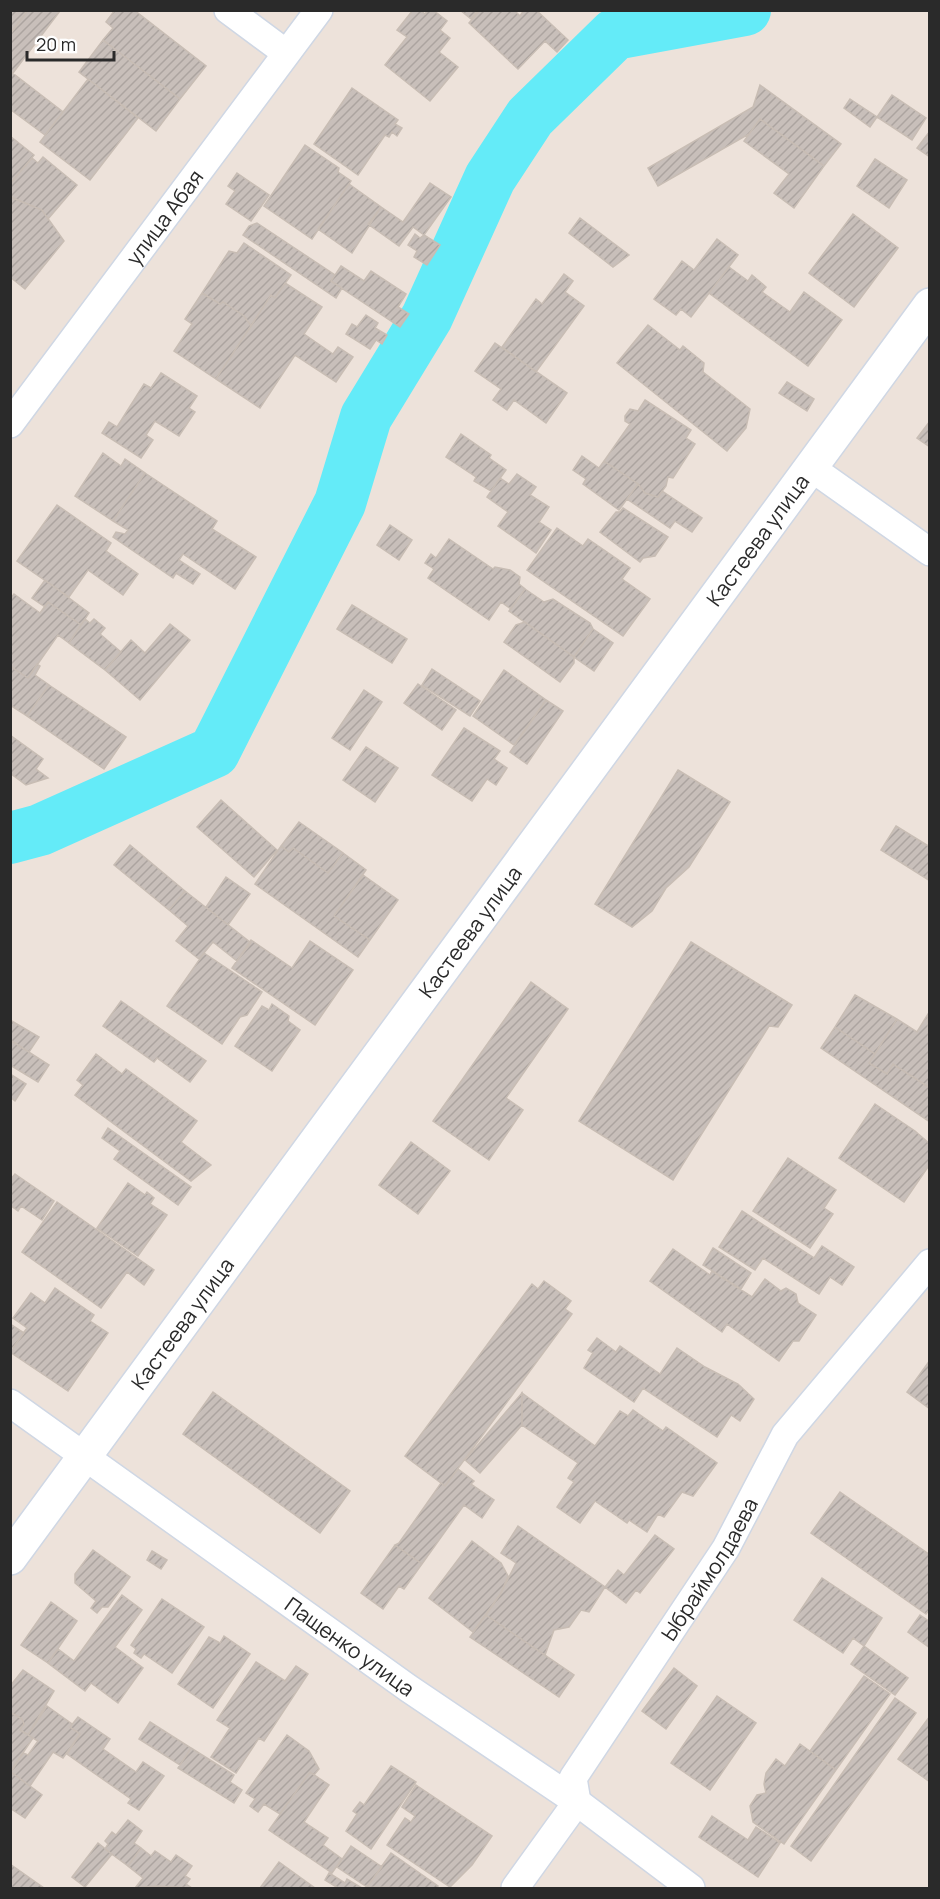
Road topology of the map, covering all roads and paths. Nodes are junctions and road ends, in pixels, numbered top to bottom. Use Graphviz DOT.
graph roads {
  1 [pos="228,10"];
  2 [pos="319,10"];
  3 [pos="286,53"];
  4 [pos="930,306"];
  5 [pos="10,424"];
  6 [pos="810,467"];
  7 [pos="930,552"];
  8 [pos="930,1263"];
  9 [pos="10,1403"];
  10 [pos="86,1456"];
  11 [pos="10,1558"];
  12 [pos="577,1802"];
  13 [pos="515,1888"];
  14 [pos="691,1888"];
  1 -- 3 [label="street"];
  2 -- 3 [label="street, улица Абая"];
  3 -- 5 [label="street, улица Абая"];
  4 -- 6 [label="street, Кастеева улица"];
  6 -- 7 [label="street"];
  6 -- 10 [label="street, Кастеева улица"];
  8 -- 12 [label="street, Ыбраймолдаева"];
  9 -- 10 [label="street, Пащенко улица"];
  10 -- 11 [label="street, Кастеева улица"];
  10 -- 12 [label="street, Пащенко улица"];
  12 -- 13 [label="street"];
  12 -- 14 [label="street, Пащенко улица"];
}
